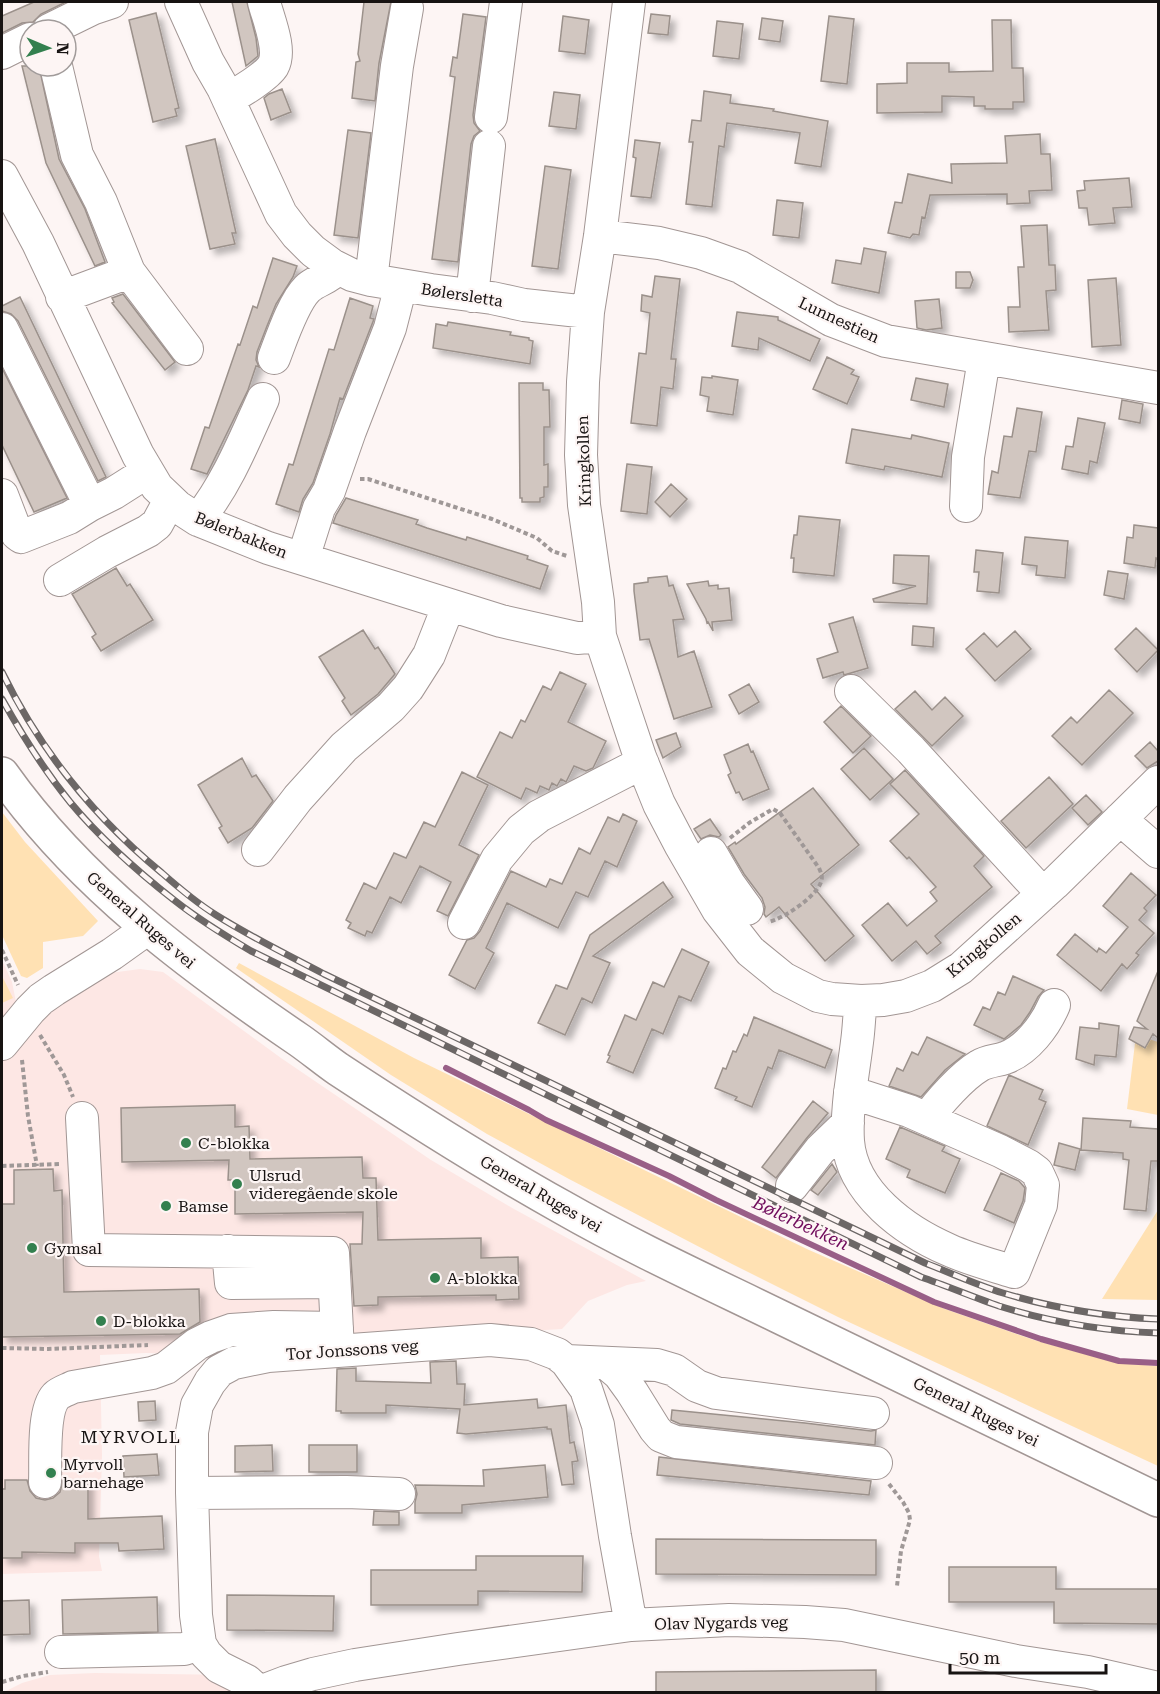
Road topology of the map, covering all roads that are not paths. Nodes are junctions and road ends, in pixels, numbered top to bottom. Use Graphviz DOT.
graph roads {
  1 [pos="112,2"];
  2 [pos="182,2"];
  3 [pos="264,2"];
  4 [pos="506,2"];
  5 [pos="629,2"];
  6 [pos="407,8"];
  7 [pos="74,18"];
  8 [pos="18,45"];
  9 [pos="2,53"];
  10 [pos="59,78"];
  11 [pos="228,99"];
  12 [pos="2,176"];
  13 [pos="600,236"];
  14 [pos="338,268"];
  15 [pos="129,272"];
  16 [pos="386,283"];
  17 [pos="472,296"];
  18 [pos="62,297"];
  19 [pos="588,312"];
  20 [pos="2,329"];
  21 [pos="186,349"];
  22 [pos="274,358"];
  23 [pos="984,359"];
  24 [pos="1158,388"];
  25 [pos="263,399"];
  26 [pos="147,472"];
  27 [pos="2,495"];
  28 [pos="170,500"];
  29 [pos="90,505"];
  30 [pos="966,506"];
  31 [pos="198,520"];
  32 [pos="301,558"];
  33 [pos="60,580"];
  34 [pos="448,605"];
  35 [pos="600,636"];
  36 [pos="852,691"];
  37 [pos="643,764"];
  38 [pos="2,774"];
  39 [pos="1158,782"];
  40 [pos="1120,819"];
  41 [pos="258,850"];
  42 [pos="1158,852"];
  43 [pos="711,853"];
  44 [pos="1043,894"];
  45 [pos="729,897"];
  46 [pos="464,923"];
  47 [pos="147,929"];
  48 [pos="861,1001"];
  49 [pos="1054,1005"];
  50 [pos="2,1044"];
  51 [pos="850,1092"];
  52 [pos="82,1118"];
  53 [pos="927,1119"];
  54 [pos="848,1123"];
  55 [pos="792,1186"];
  56 [pos="337,1339"];
  57 [pos="566,1361"];
  58 [pos="606,1363"];
  59 [pos="873,1413"];
  60 [pos="876,1463"];
  61 [pos="45,1482"];
  62 [pos="192,1493"];
  63 [pos="399,1494"];
  64 [pos="1158,1500"];
  65 [pos="631,1625"];
  66 [pos="200,1644"];
  67 [pos="61,1652"];
  68 [pos="315,1683"];
  69 [pos="1123,1686"];
  70 [pos="1158,1688"];
  71 [pos="259,1692"];
  1 -- 7 [label="street"];
  2 -- 11 [label="street, Bølersletta"];
  3 -- 11 [label="street"];
  4 -- 17 [label="street"];
  5 -- 13 [label="street, Kringkollen"];
  6 -- 16 [label="street"];
  8 -- 9 [label="street"];
  10 -- 15 [label="street"];
  11 -- 14 [label="street, Bølersletta"];
  12 -- 18 [label="street, Bølerbakken"];
  13 -- 19 [label="street, Kringkollen"];
  13 -- 23 [label="street, Lunnestien"];
  14 -- 16 [label="street, Bølersletta"];
  14 -- 22 [label="street"];
  15 -- 18 [label="street"];
  15 -- 21 [label="street"];
  16 -- 17 [label="street, Bølersletta"];
  16 -- 32 [label="street"];
  17 -- 19 [label="street, Bølersletta"];
  18 -- 26 [label="street, Bølerbakken"];
  19 -- 35 [label="street, Kringkollen"];
  20 -- 29 [label="street"];
  23 -- 24 [label="street, Lunnestien"];
  23 -- 30 [label="street"];
  25 -- 31 [label="street"];
  26 -- 28 [label="street, Bølerbakken"];
  26 -- 29 [label="street"];
  27 -- 29 [label="street"];
  28 -- 31 [label="street, Bølerbakken"];
  28 -- 33 [label="street"];
  31 -- 32 [label="street, Bølerbakken"];
  32 -- 34 [label="street, Bølerbakken"];
  34 -- 35 [label="street, Bølerbakken"];
  34 -- 41 [label="street"];
  35 -- 37 [label="street, Kringkollen"];
  36 -- 44 [label="street"];
  37 -- 45 [label="street, Kringkollen"];
  37 -- 46 [label="street"];
  38 -- 47 [label="main road, General Ruges vei"];
  39 -- 40 [label="street, Kringkollen"];
  40 -- 42 [label="street"];
  40 -- 44 [label="street, Kringkollen"];
  43 -- 45 [label="street"];
  44 -- 48 [label="street, Kringkollen"];
  45 -- 48 [label="street, Kringkollen"];
  47 -- 50 [label="street"];
  47 -- 64 [label="main road, General Ruges vei"];
  48 -- 51 [label="street"];
  49 -- 53 [label="street"];
  51 -- 53 [label="street"];
  51 -- 54 [label="street"];
  52 -- 56 [label="street"];
  53 -- 54 [label="street"];
  54 -- 55 [label="street"];
  56 -- 57 [label="street, Tor Jonssons veg"];
  56 -- 61 [label="street"];
  56 -- 62 [label="street, Tor Jonssons veg"];
  57 -- 58 [label="street"];
  57 -- 65 [label="street, Tor Jonssons veg"];
  58 -- 59 [label="street"];
  58 -- 60 [label="street"];
  62 -- 63 [label="street"];
  62 -- 66 [label="street, Tor Jonssons veg"];
  65 -- 68 [label="street, Olav Nygards veg"];
  65 -- 69 [label="street, Olav Nygards veg"];
  66 -- 67 [label="street"];
  66 -- 71 [label="street"];
  68 -- 71 [label="street, Olav Nygards veg"];
  69 -- 70 [label="street, Olav Nygards veg"];
}
